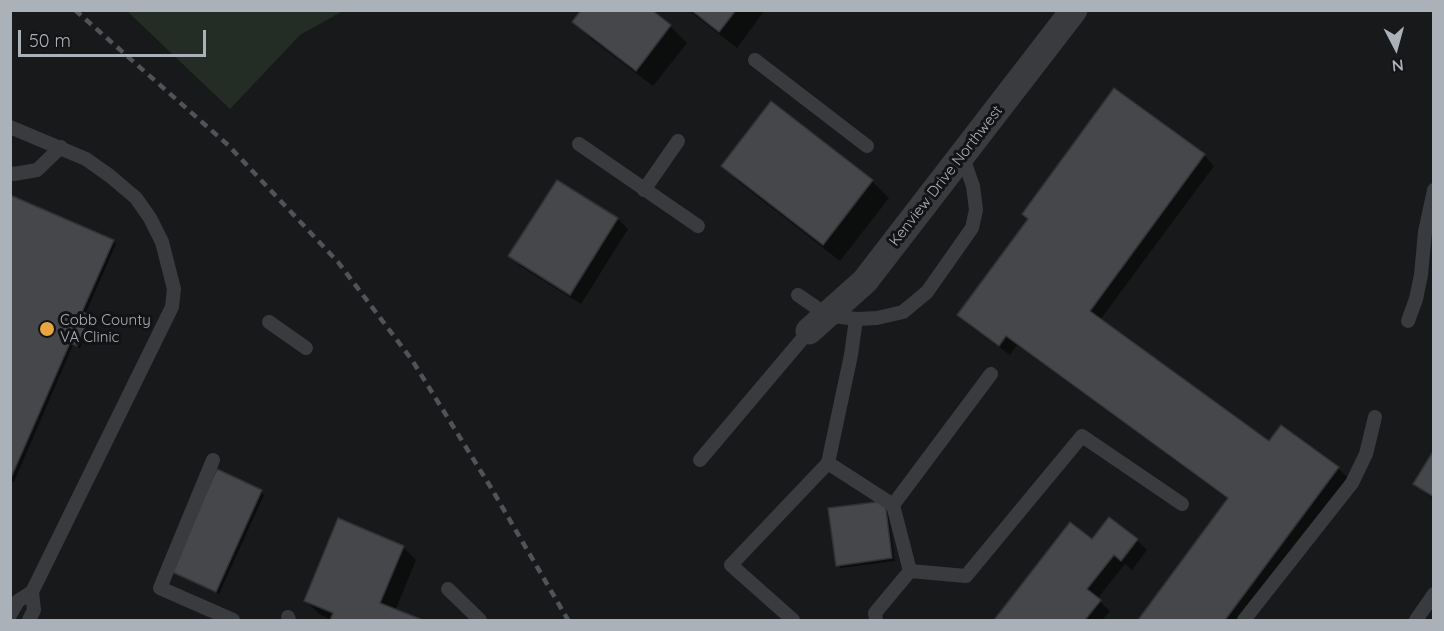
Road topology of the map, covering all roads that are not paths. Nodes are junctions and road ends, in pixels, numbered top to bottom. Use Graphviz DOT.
graph roads {
  1 [pos="1074,10"];
  2 [pos="755,60"];
  3 [pos="10,127"];
  4 [pos="678,141"];
  5 [pos="579,144"];
  6 [pos="867,146"];
  7 [pos="62,147"];
  8 [pos="962,155"];
  9 [pos="10,173"];
  10 [pos="645,190"];
  11 [pos="1434,190"];
  12 [pos="698,226"];
  13 [pos="798,295"];
  14 [pos="856,319"];
  15 [pos="1408,321"];
  16 [pos="269,322"];
  17 [pos="818,323"];
  18 [pos="306,348"];
  19 [pos="991,374"];
  20 [pos="1375,417"];
  21 [pos="213,460"];
  22 [pos="700,460"];
  23 [pos="828,463"];
  24 [pos="1182,504"];
  25 [pos="892,505"];
  26 [pos="910,572"];
  27 [pos="448,589"];
  28 [pos="32,592"];
  29 [pos="1434,594"];
  30 [pos="10,615"];
  31 [pos="29,621"];
  32 [pos="233,621"];
  33 [pos="480,621"];
  34 [pos="794,621"];
  35 [pos="876,621"];
  36 [pos="1244,621"];
  37 [pos="1416,621"];
  1 -- 8 [label="street, Kenview Drive Northwest"];
  2 -- 6 [label="lane"];
  3 -- 7 [label="lane"];
  4 -- 10 [label="lane"];
  5 -- 10 [label="lane"];
  7 -- 9 [label="lane"];
  7 -- 28 [label="lane"];
  8 -- 14 [label="lane"];
  8 -- 17 [label="street, Kenview Drive Northwest"];
  10 -- 12 [label="lane"];
  11 -- 15 [label="lane"];
  13 -- 17 [label="lane"];
  14 -- 17 [label="lane"];
  14 -- 23 [label="lane"];
  16 -- 18 [label="lane"];
  17 -- 22 [label="lane"];
  19 -- 25 [label="lane"];
  20 -- 36 [label="lane"];
  21 -- 32 [label="lane"];
  23 -- 25 [label="lane"];
  23 -- 34 [label="lane"];
  24 -- 26 [label="lane"];
  25 -- 26 [label="lane"];
  26 -- 35 [label="lane"];
  27 -- 33 [label="lane"];
  28 -- 30 [label="lane"];
  28 -- 31 [label="lane"];
  29 -- 37 [label="lane"];
}
